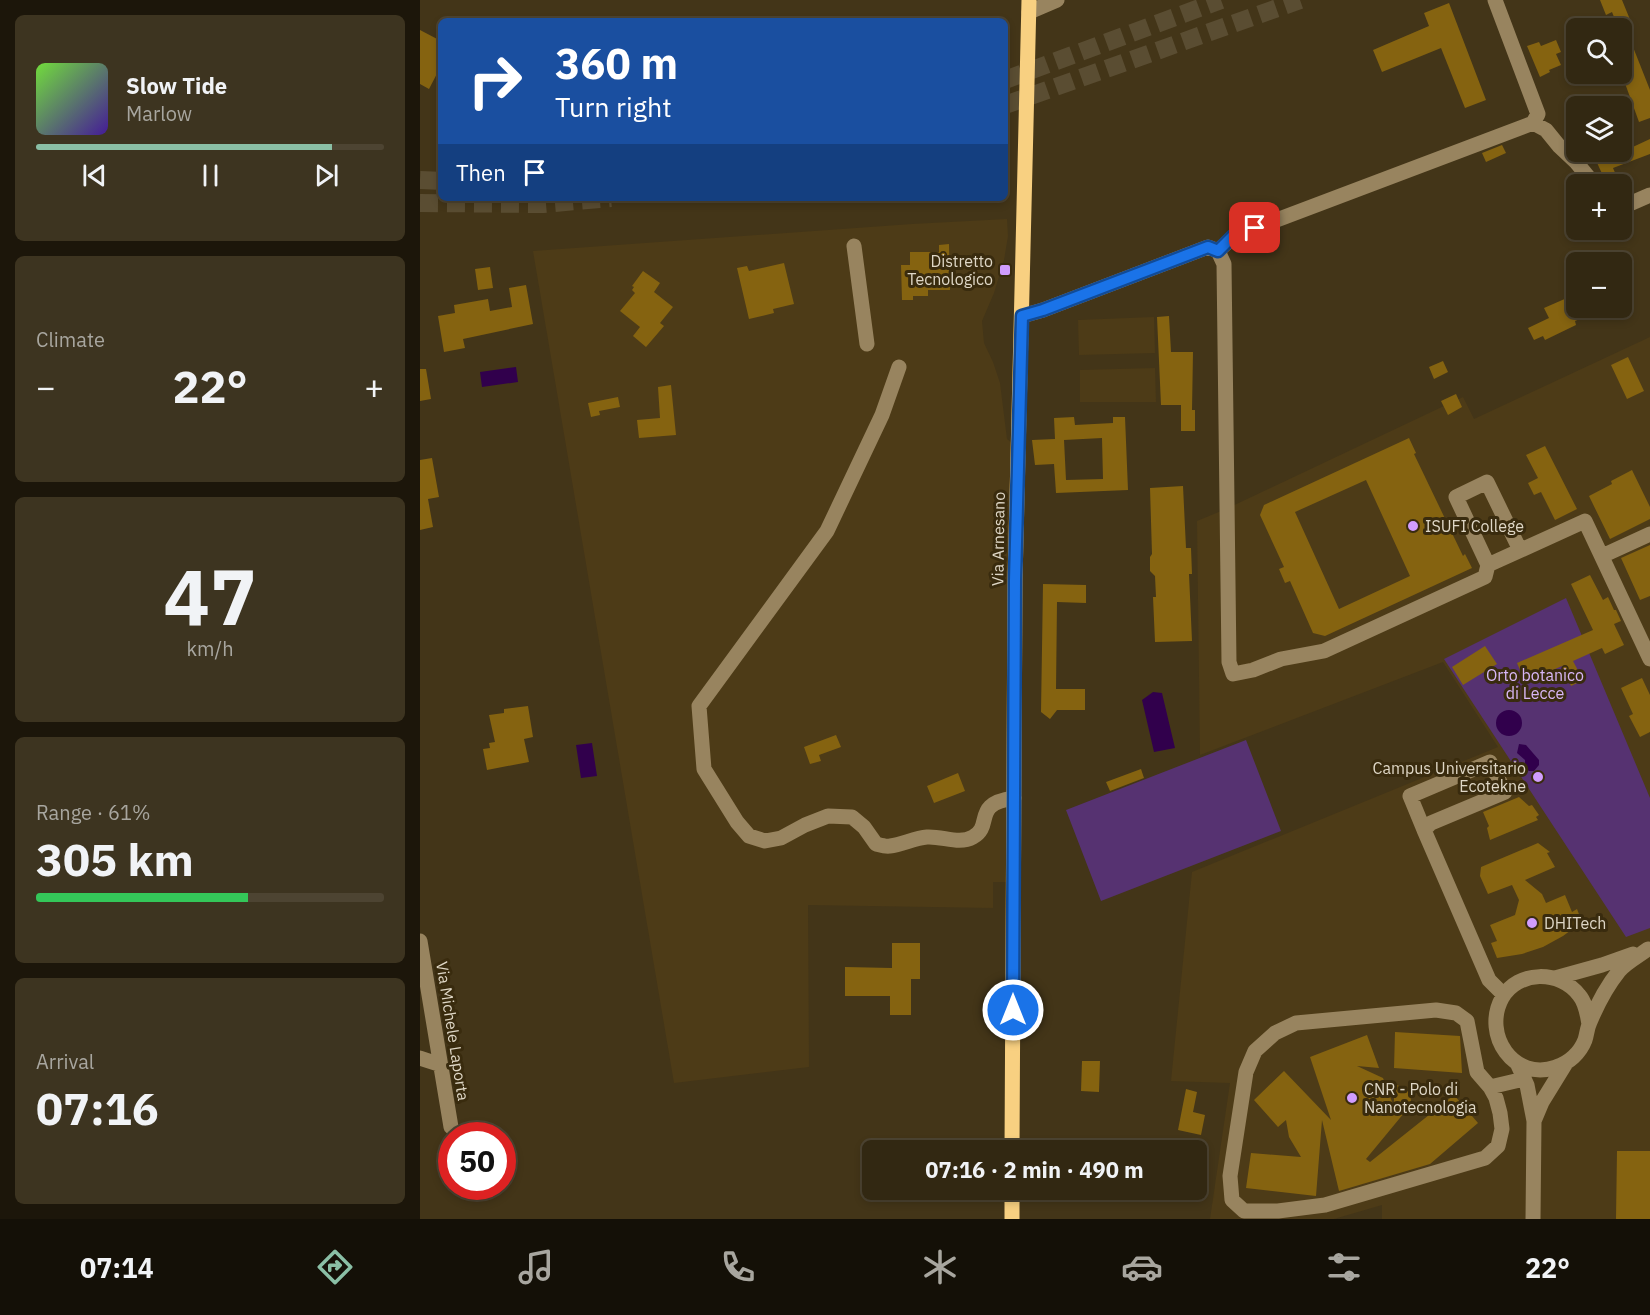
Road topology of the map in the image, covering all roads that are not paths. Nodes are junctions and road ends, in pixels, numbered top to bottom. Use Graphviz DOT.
graph roads {
  1 [pos="1057,0"];
  2 [pos="1495,0"];
  3 [pos="1029,6"];
  4 [pos="1533,123"];
  5 [pos="1586,174"];
  6 [pos="1650,195"];
  7 [pos="1632,203"];
  8 [pos="854,246"];
  9 [pos="1218,251"];
  10 [pos="1022,316"];
  11 [pos="867,344"];
  12 [pos="899,367"];
  13 [pos="1650,534"];
  14 [pos="1520,550"];
  15 [pos="1602,556"];
  16 [pos="1488,565"];
  17 [pos="1650,659"];
  18 [pos="1014,798"];
  19 [pos="1424,830"];
  20 [pos="420,941"];
  21 [pos="1649,949"];
  22 [pos="1555,978"];
  23 [pos="1504,995"];
  24 [pos="1589,1024"];
  25 [pos="420,1058"];
  26 [pos="1517,1062"];
  27 [pos="1566,1063"];
  28 [pos="441,1065"];
  29 [pos="1524,1079"];
  30 [pos="1490,1087"];
  31 [pos="1534,1121"];
  32 [pos="450,1122"];
  33 [pos="1012,1140"];
  34 [pos="1012,1200"];
  35 [pos="1012,1219"];
  36 [pos="1533,1219"];
  1 -- 3 [label="street"];
  2 -- 4 [label="street"];
  3 -- 10 [label="main road, Via Arnesano"];
  4 -- 5 [label="street"];
  4 -- 9 [label="street"];
  6 -- 7 [label="street"];
  8 -- 11 [label="street"];
  9 -- 10 [label="street"];
  9 -- 16 [label="street"];
  10 -- 18 [label="main road, Via Arnesano"];
  12 -- 18 [label="street"];
  13 -- 15 [label="street"];
  14 -- 15 [label="street"];
  14 -- 16 [label="street"];
  14 -- 16 [label="street"];
  15 -- 17 [label="street"];
  18 -- 33 [label="main road, Via Arnesano"];
  19 -- 19 [label="street"];
  19 -- 23 [label="street"];
  20 -- 28 [label="street, Via Michele Laporta"];
  21 -- 22 [label="street"];
  21 -- 24 [label="street"];
  22 -- 23 [label="street"];
  22 -- 24 [label="street"];
  23 -- 26 [label="street"];
  24 -- 27 [label="street"];
  25 -- 28 [label="street"];
  26 -- 27 [label="street"];
  26 -- 29 [label="street"];
  27 -- 31 [label="street"];
  28 -- 32 [label="street, Via Michele Laporta"];
  29 -- 30 [label="street"];
  29 -- 31 [label="street"];
  30 -- 30 [label="street"];
  31 -- 36 [label="street"];
  34 -- 35 [label="main road"];
}
